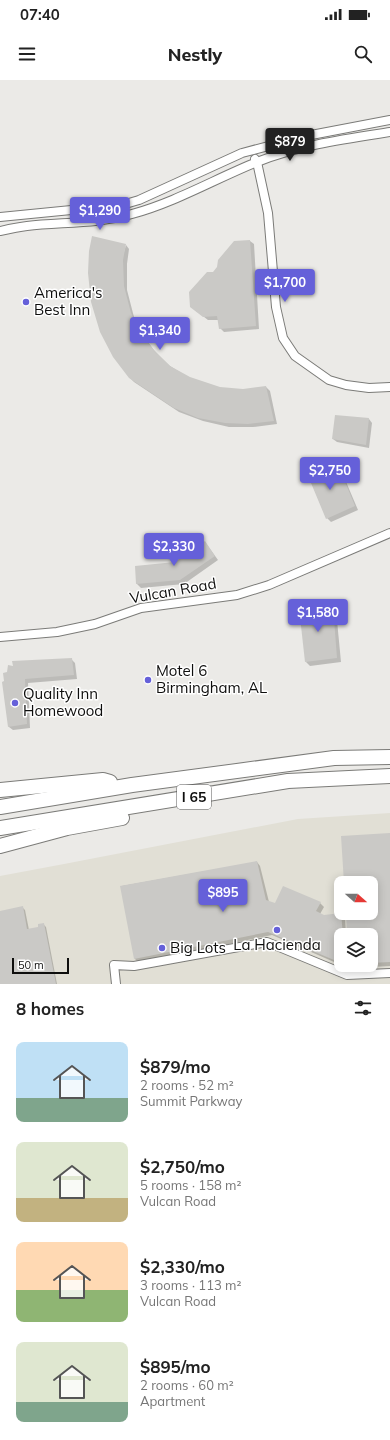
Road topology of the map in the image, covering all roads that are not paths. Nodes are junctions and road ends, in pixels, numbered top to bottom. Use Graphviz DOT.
graph roads {
  1 [pos="390,120"];
  2 [pos="390,132"];
  3 [pos="250,152"];
  4 [pos="257,162"];
  5 [pos="0,217"];
  6 [pos="0,230"];
  7 [pos="390,387"];
  8 [pos="390,533"];
  9 [pos="0,637"];
  10 [pos="390,756"];
  11 [pos="390,776"];
  12 [pos="288,781"];
  13 [pos="132,785"];
  14 [pos="0,790"];
  15 [pos="0,807"];
  16 [pos="0,828"];
  17 [pos="0,846"];
  18 [pos="390,973"];
  19 [pos="116,984"];
  1 -- 3 [label="street"];
  2 -- 4 [label="street"];
  3 -- 4 [label="street"];
  3 -- 5 [label="street"];
  4 -- 6 [label="street"];
  4 -- 7 [label="street"];
  8 -- 9 [label="street, Vulcan Road"];
  10 -- 13 [label="highway, I 65"];
  11 -- 12 [label="highway, I 65"];
  12 -- 16 [label="highway, I 65"];
  12 -- 17 [label="highway"];
  13 -- 14 [label="highway"];
  13 -- 15 [label="highway, I 65"];
  18 -- 19 [label="street"];
}
